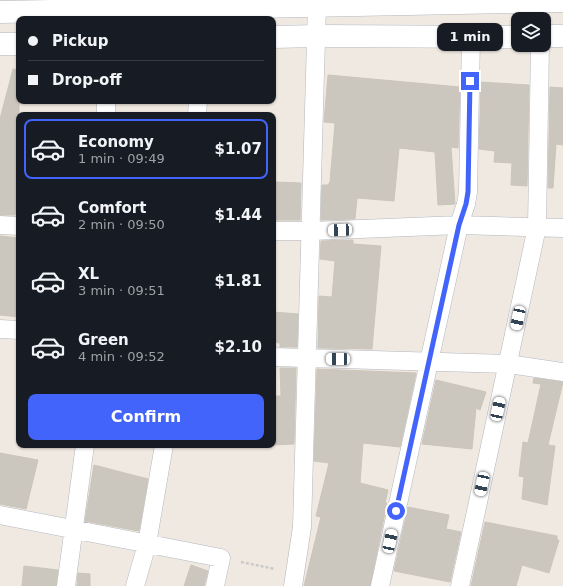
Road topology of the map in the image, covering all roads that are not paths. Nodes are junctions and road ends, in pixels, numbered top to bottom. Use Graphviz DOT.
graph roads {
  1 [pos="563,0"];
  2 [pos="356,3"];
  3 [pos="317,5"];
  4 [pos="100,10"];
  5 [pos="0,12"];
  6 [pos="317,36"];
  7 [pos="551,36"];
  8 [pos="563,36"];
  9 [pos="276,37"];
  10 [pos="511,37"];
  11 [pos="471,38"];
  12 [pos="0,44"];
  13 [pos="16,44"];
  14 [pos="540,52"];
  15 [pos="0,225"];
  16 [pos="459,225"];
  17 [pos="16,226"];
  18 [pos="537,227"];
  19 [pos="563,228"];
  20 [pos="276,231"];
  21 [pos="311,231"];
  22 [pos="0,329"];
  23 [pos="16,330"];
  24 [pos="276,357"];
  25 [pos="307,359"];
  26 [pos="429,360"];
  27 [pos="508,364"];
  28 [pos="563,372"];
  29 [pos="85,448"];
  30 [pos="163,448"];
  31 [pos="0,514"];
  32 [pos="74,529"];
  33 [pos="147,544"];
  34 [pos="294,579"];
  35 [pos="66,586"];
  36 [pos="135,586"];
  37 [pos="215,586"];
  38 [pos="380,586"];
  39 [pos="460,586"];
  1 -- 2 [label="main road"];
  2 -- 3 [label="main road"];
  3 -- 4 [label="main road"];
  3 -- 6 [label="street"];
  4 -- 5 [label="main road"];
  6 -- 9 [label="main road"];
  6 -- 11 [label="main road"];
  6 -- 21 [label="street"];
  7 -- 8 [label="main road"];
  10 -- 11 [label="main road"];
  11 -- 16 [label="street"];
  12 -- 13 [label="main road"];
  14 -- 18 [label="street"];
  15 -- 17 [label="street"];
  16 -- 18 [label="street"];
  16 -- 21 [label="street"];
  16 -- 26 [label="street"];
  18 -- 19 [label="street"];
  18 -- 27 [label="street"];
  20 -- 21 [label="street"];
  21 -- 25 [label="street"];
  22 -- 23 [label="street"];
  24 -- 25 [label="street"];
  25 -- 26 [label="street"];
  25 -- 34 [label="street"];
  26 -- 27 [label="street"];
  26 -- 38 [label="street"];
  27 -- 28 [label="street"];
  27 -- 39 [label="street"];
  29 -- 32 [label="street"];
  30 -- 33 [label="street"];
  31 -- 32 [label="street"];
  32 -- 33 [label="street"];
  32 -- 35 [label="street"];
  33 -- 36 [label="street"];
  33 -- 37 [label="street"];
}
